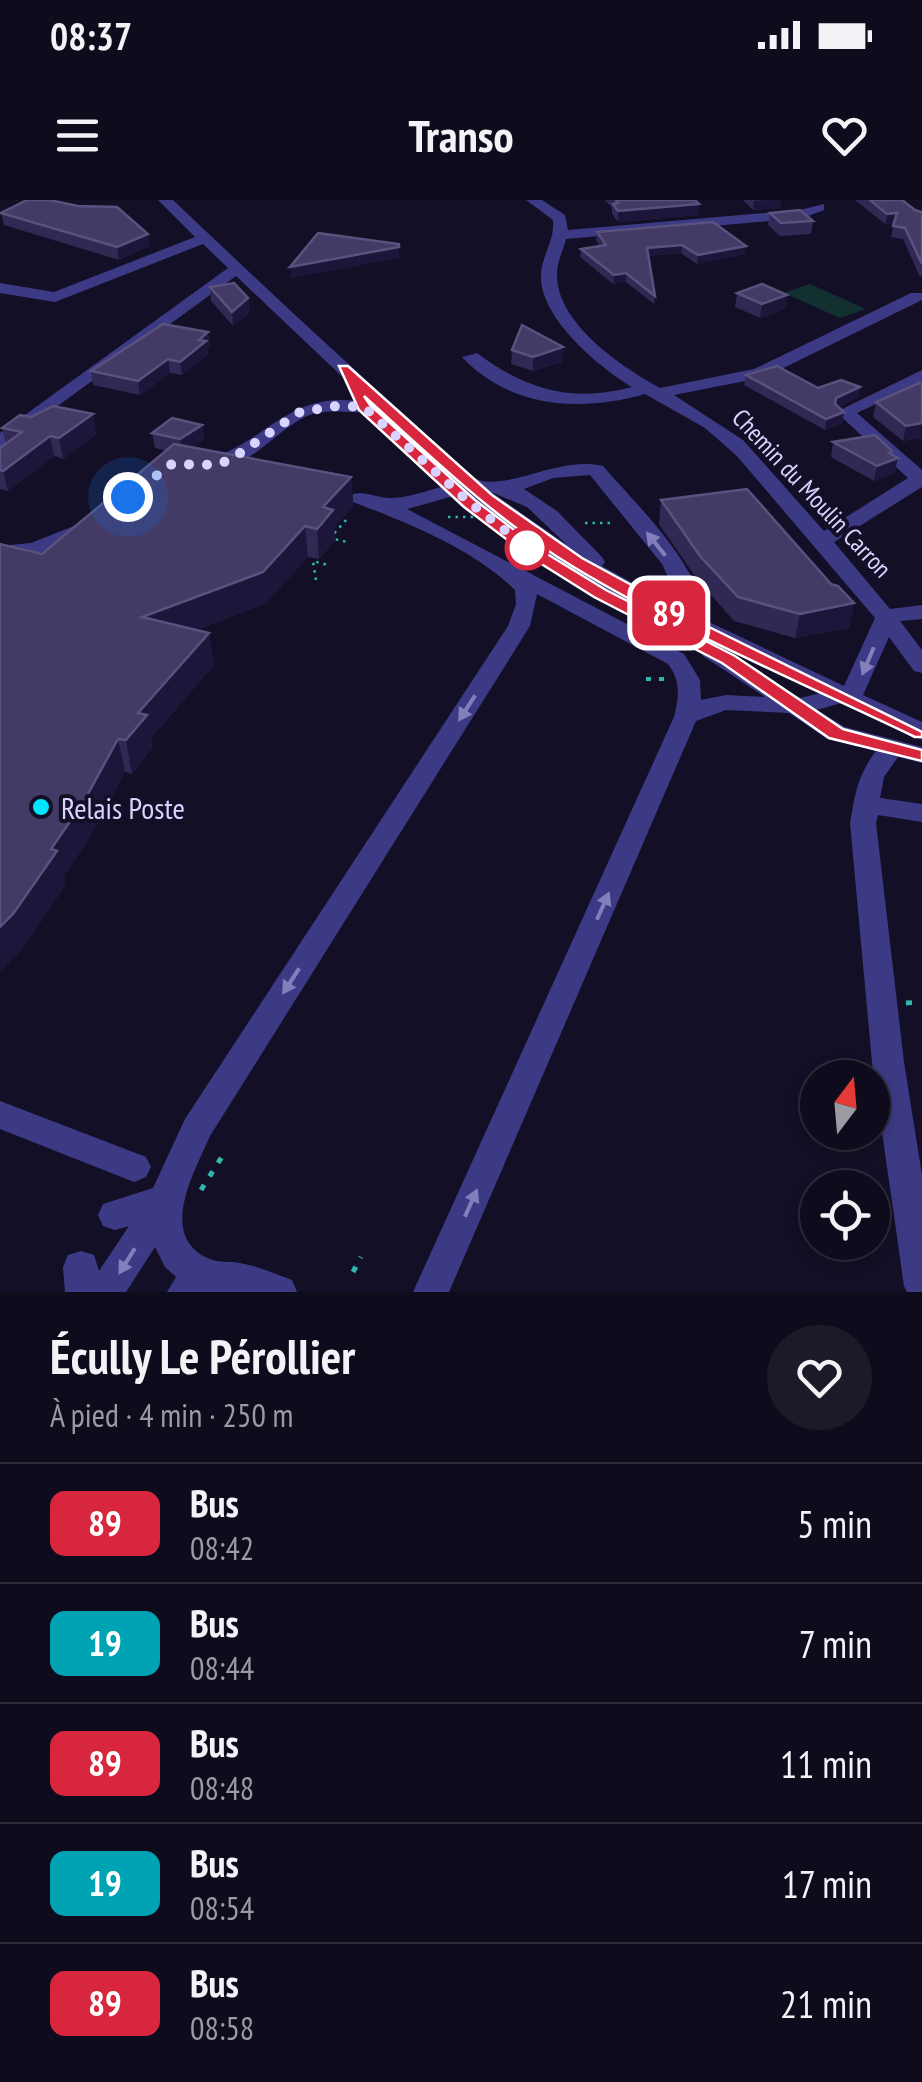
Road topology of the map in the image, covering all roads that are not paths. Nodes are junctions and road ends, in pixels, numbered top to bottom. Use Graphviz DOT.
graph roads {
  1 [pos="196,200"];
  2 [pos="533,200"];
  3 [pos="701,200"];
  4 [pos="168,202"];
  5 [pos="818,207"];
  6 [pos="721,221"];
  7 [pos="559,235"];
  8 [pos="207,237"];
  9 [pos="239,268"];
  10 [pos="0,288"];
  11 [pos="917,296"];
  12 [pos="470,357"];
  13 [pos="344,369"];
  14 [pos="922,375"];
  15 [pos="650,391"];
  16 [pos="364,407"];
  17 [pos="0,442"];
  18 [pos="183,464"];
  19 [pos="922,479"];
  20 [pos="511,488"];
  21 [pos="471,498"];
  22 [pos="368,501"];
  23 [pos="114,509"];
  24 [pos="411,510"];
  25 [pos="438,526"];
  26 [pos="822,541"];
  27 [pos="0,552"];
  28 [pos="505,568"];
  29 [pos="615,584"];
  30 [pos="922,612"];
  31 [pos="593,614"];
  32 [pos="887,616"];
  33 [pos="519,626"];
  34 [pos="699,628"];
  35 [pos="922,666"];
  36 [pos="839,695"];
  37 [pos="797,706"];
  38 [pos="686,717"];
  39 [pos="922,732"];
  40 [pos="922,741"];
  41 [pos="892,748"];
  42 [pos="922,755"];
  43 [pos="863,804"];
  44 [pos="922,813"];
  45 [pos="0,1116"];
  46 [pos="134,1166"];
  47 [pos="165,1200"];
  48 [pos="115,1215"];
  49 [pos="90,1284"];
  50 [pos="192,1286"];
  51 [pos="922,1286"];
  52 [pos="278,1292"];
  53 [pos="431,1292"];
  1 -- 4 [label="street"];
  2 -- 7 [label="street"];
  3 -- 6 [label="street"];
  4 -- 8 [label="street"];
  5 -- 6 [label="street"];
  6 -- 7 [label="street"];
  7 -- 15 [label="street, Chemin du Moulin Carron"];
  8 -- 9 [label="street"];
  8 -- 10 [label="street"];
  9 -- 13 [label="street"];
  9 -- 17 [label="street"];
  11 -- 15 [label="street"];
  12 -- 15 [label="street"];
  13 -- 16 [label="street"];
  13 -- 21 [label="street"];
  14 -- 19 [label="street"];
  15 -- 26 [label="street, Chemin du Moulin Carron"];
  16 -- 18 [label="street"];
  16 -- 21 [label="street"];
  19 -- 26 [label="street"];
  20 -- 21 [label="street"];
  20 -- 29 [label="street"];
  34 -- 20 [label="street, one-way"];
  21 -- 24 [label="street"];
  21 -- 25 [label="street"];
  21 -- 29 [label="street"];
  21 -- 37 [label="street"];
  22 -- 24 [label="street"];
  23 -- 27 [label="street"];
  24 -- 25 [label="street"];
  25 -- 28 [label="street"];
  26 -- 32 [label="street, Chemin du Moulin Carron"];
  28 -- 31 [label="street"];
  28 -- 33 [label="street"];
  29 -- 34 [label="street"];
  30 -- 32 [label="street"];
  31 -- 33 [label="street"];
  31 -- 38 [label="street"];
  32 -- 35 [label="street, Chemin du Moulin Carron"];
  32 -- 36 [label="street, one-way"];
  33 -- 47 [label="street, one-way"];
  34 -- 36 [label="street"];
  36 -- 37 [label="street"];
  36 -- 39 [label="street"];
  37 -- 38 [label="street"];
  37 -- 41 [label="street"];
  53 -- 38 [label="street, one-way"];
  40 -- 41 [label="street"];
  41 -- 42 [label="street"];
  41 -- 43 [label="street"];
  43 -- 44 [label="street"];
  43 -- 51 [label="street"];
  45 -- 46 [label="street"];
  47 -- 48 [label="street"];
  47 -- 49 [label="street, one-way"];
  47 -- 50 [label="street"];
  50 -- 52 [label="street"];
}
